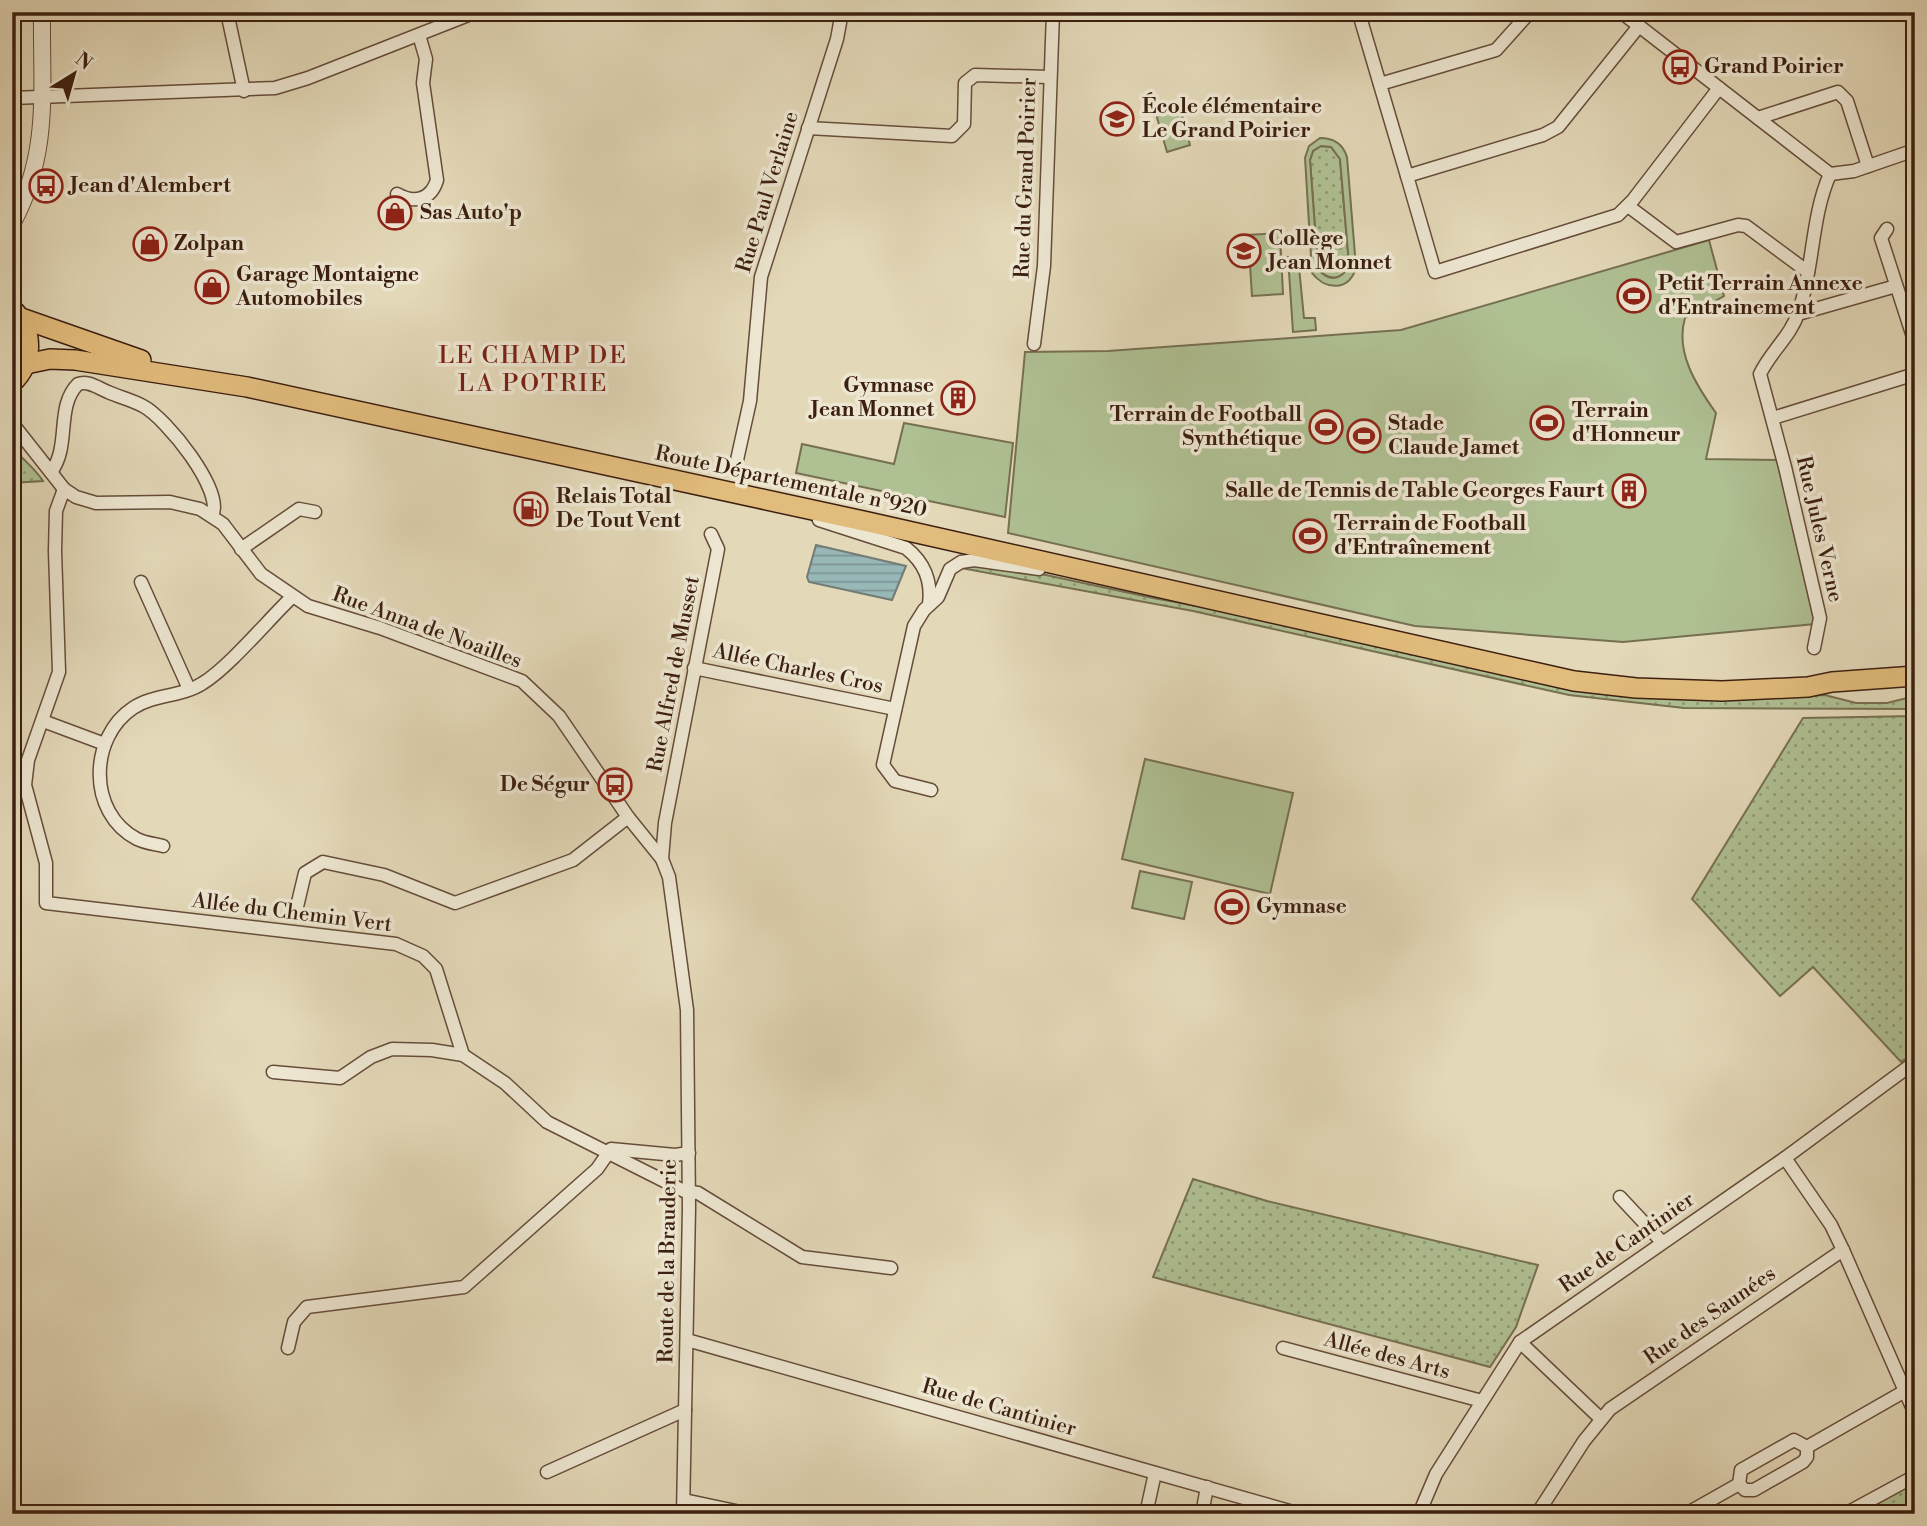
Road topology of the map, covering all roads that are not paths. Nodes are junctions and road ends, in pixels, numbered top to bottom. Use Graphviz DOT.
graph roads {
  1 [pos="42,12"];
  2 [pos="227,12"];
  3 [pos="476,12"];
  4 [pos="842,12"];
  5 [pos="1053,12"];
  6 [pos="1361,12"];
  7 [pos="1530,12"];
  8 [pos="1622,13"];
  9 [pos="1639,26"];
  10 [pos="419,35"];
  11 [pos="1049,77"];
  12 [pos="1380,84"];
  13 [pos="1719,88"];
  14 [pos="244,91"];
  15 [pos="44,96"];
  16 [pos="12,98"];
  17 [pos="1758,118"];
  18 [pos="808,128"];
  19 [pos="1915,150"];
  20 [pos="1868,166"];
  21 [pos="1830,174"];
  22 [pos="1407,176"];
  23 [pos="397,194"];
  24 [pos="1628,206"];
  25 [pos="12,224"];
  26 [pos="1887,229"];
  27 [pos="1808,272"];
  28 [pos="1896,286"];
  29 [pos="16,313"];
  30 [pos="1798,314"];
  31 [pos="1915,342"];
  32 [pos="1034,344"];
  33 [pos="26,365"];
  34 [pos="1915,374"];
  35 [pos="12,383"];
  36 [pos="247,387"];
  37 [pos="1773,418"];
  38 [pos="13,420"];
  39 [pos="735,469"];
  40 [pos="51,472"];
  41 [pos="64,489"];
  42 [pos="759,498"];
  43 [pos="315,512"];
  44 [pos="212,516"];
  45 [pos="711,534"];
  46 [pos="241,549"];
  47 [pos="141,582"];
  48 [pos="1133,583"];
  49 [pos="292,597"];
  50 [pos="929,605"];
  51 [pos="1814,648"];
  52 [pos="694,668"];
  53 [pos="1915,676"];
  54 [pos="1808,687"];
  55 [pos="189,689"];
  56 [pos="1915,689"];
  57 [pos="895,709"];
  58 [pos="43,720"];
  59 [pos="102,743"];
  60 [pos="931,790"];
  61 [pos="628,817"];
  62 [pos="665,823"];
  63 [pos="639,831"];
  64 [pos="163,846"];
  65 [pos="662,859"];
  66 [pos="295,915"];
  67 [pos="687,1010"];
  68 [pos="463,1055"];
  69 [pos="1915,1062"];
  70 [pos="273,1072"];
  71 [pos="658,1153"];
  72 [pos="689,1153"];
  73 [pos="608,1154"];
  74 [pos="1785,1158"];
  75 [pos="654,1177"];
  76 [pos="689,1192"];
  77 [pos="1620,1197"];
  78 [pos="1662,1242"];
  79 [pos="1843,1250"];
  80 [pos="891,1268"];
  81 [pos="687,1340"];
  82 [pos="1520,1342"];
  83 [pos="288,1348"];
  84 [pos="1283,1348"];
  85 [pos="1905,1391"];
  86 [pos="1482,1401"];
  87 [pos="1912,1407"];
  88 [pos="685,1410"];
  89 [pos="1601,1419"];
  90 [pos="1807,1447"];
  91 [pos="547,1472"];
  92 [pos="1155,1473"];
  93 [pos="1915,1476"];
  94 [pos="1739,1484"];
  95 [pos="1207,1487"];
  96 [pos="683,1507"];
  97 [pos="1420,1513"];
  98 [pos="750,1514"];
  99 [pos="1146,1514"];
  100 [pos="1202,1514"];
  101 [pos="1300,1514"];
  102 [pos="1537,1514"];
  103 [pos="1686,1514"];
  104 [pos="1845,1514"];
  1 -- 15 [label="street"];
  2 -- 14 [label="street"];
  3 -- 10 [label="street"];
  4 -- 18 [label="street, Rue Paul Verlaine"];
  5 -- 11 [label="street, Rue du Grand Poirier"];
  6 -- 12 [label="street"];
  7 -- 12 [label="street"];
  8 -- 9 [label="street"];
  9 -- 13 [label="street"];
  9 -- 22 [label="street"];
  10 -- 14 [label="street"];
  10 -- 23 [label="street"];
  11 -- 18 [label="street"];
  11 -- 32 [label="street, Rue du Grand Poirier"];
  12 -- 22 [label="street"];
  13 -- 17 [label="street"];
  13 -- 24 [label="street"];
  14 -- 15 [label="street"];
  15 -- 16 [label="street"];
  15 -- 25 [label="street"];
  17 -- 20 [label="street"];
  17 -- 21 [label="street"];
  18 -- 39 [label="street, Rue Paul Verlaine"];
  19 -- 20 [label="street"];
  20 -- 21 [label="street"];
  21 -- 27 [label="street"];
  22 -- 24 [label="street"];
  24 -- 27 [label="street"];
  26 -- 28 [label="street"];
  27 -- 30 [label="street"];
  28 -- 30 [label="street"];
  28 -- 31 [label="street"];
  29 -- 33 [label="main road"];
  29 -- 36 [label="main road"];
  30 -- 37 [label="street, Rue Jules Verne"];
  33 -- 35 [label="main road"];
  33 -- 36 [label="main road"];
  34 -- 37 [label="street"];
  36 -- 42 [label="main road, Route Départementale n°920"];
  37 -- 51 [label="street, Rue Jules Verne"];
  38 -- 40 [label="street"];
  40 -- 41 [label="street"];
  40 -- 44 [label="street"];
  41 -- 44 [label="street"];
  41 -- 58 [label="street"];
  42 -- 48 [label="main road, Route Départementale n°920"];
  42 -- 50 [label="street"];
  43 -- 46 [label="street"];
  44 -- 46 [label="street, Rue Anna de Noailles"];
  45 -- 52 [label="street, Rue Alfred de Musset"];
  46 -- 49 [label="street, Rue Anna de Noailles"];
  47 -- 55 [label="street"];
  48 -- 50 [label="street"];
  48 -- 54 [label="main road, Route Départementale n°920"];
  49 -- 55 [label="street"];
  49 -- 61 [label="street, Rue Anna de Noailles"];
  50 -- 57 [label="street"];
  52 -- 57 [label="street, Allée Charles Cros"];
  52 -- 62 [label="street, Rue Alfred de Musset"];
  53 -- 54 [label="main road"];
  54 -- 56 [label="main road"];
  55 -- 59 [label="street"];
  57 -- 60 [label="street"];
  58 -- 59 [label="street"];
  58 -- 68 [label="street, Allée du Chemin Vert"];
  59 -- 64 [label="street"];
  61 -- 63 [label="street, Rue Anna de Noailles"];
  61 -- 66 [label="street"];
  62 -- 63 [label="street"];
  62 -- 65 [label="street, Rue Alfred de Musset"];
  63 -- 65 [label="street, Rue Anna de Noailles"];
  65 -- 67 [label="street, Rue Alfred de Musset"];
  67 -- 72 [label="street, Route de la Brauderie"];
  68 -- 70 [label="street"];
  68 -- 73 [label="street"];
  69 -- 74 [label="street, Rue de Cantinier"];
  71 -- 72 [label="street"];
  71 -- 73 [label="street"];
  71 -- 75 [label="street"];
  72 -- 76 [label="street, Route de la Brauderie"];
  73 -- 75 [label="street"];
  73 -- 83 [label="street"];
  74 -- 78 [label="street, Rue de Cantinier"];
  74 -- 79 [label="street"];
  75 -- 76 [label="street"];
  76 -- 80 [label="street"];
  76 -- 81 [label="street, Route de la Brauderie"];
  77 -- 78 [label="street"];
  78 -- 82 [label="street, Rue de Cantinier"];
  79 -- 85 [label="street"];
  79 -- 89 [label="street, Rue des Saunées"];
  81 -- 88 [label="street, Route de la Brauderie"];
  81 -- 92 [label="street, Rue de Cantinier"];
  82 -- 86 [label="street, Rue de Cantinier"];
  82 -- 89 [label="street"];
  84 -- 86 [label="street, Allée des Arts"];
  85 -- 87 [label="street"];
  85 -- 90 [label="street"];
  86 -- 97 [label="street, Rue de Cantinier"];
  88 -- 91 [label="street"];
  88 -- 96 [label="street, Route de la Brauderie"];
  89 -- 102 [label="street, Rue des Saunées"];
  90 -- 94 [label="street"];
  90 -- 94 [label="street"];
  92 -- 95 [label="street, Rue de Cantinier"];
  92 -- 99 [label="street"];
  93 -- 104 [label="street"];
  94 -- 103 [label="street"];
  95 -- 100 [label="street"];
  95 -- 101 [label="street, Rue de Cantinier"];
  96 -- 98 [label="street"];
}
